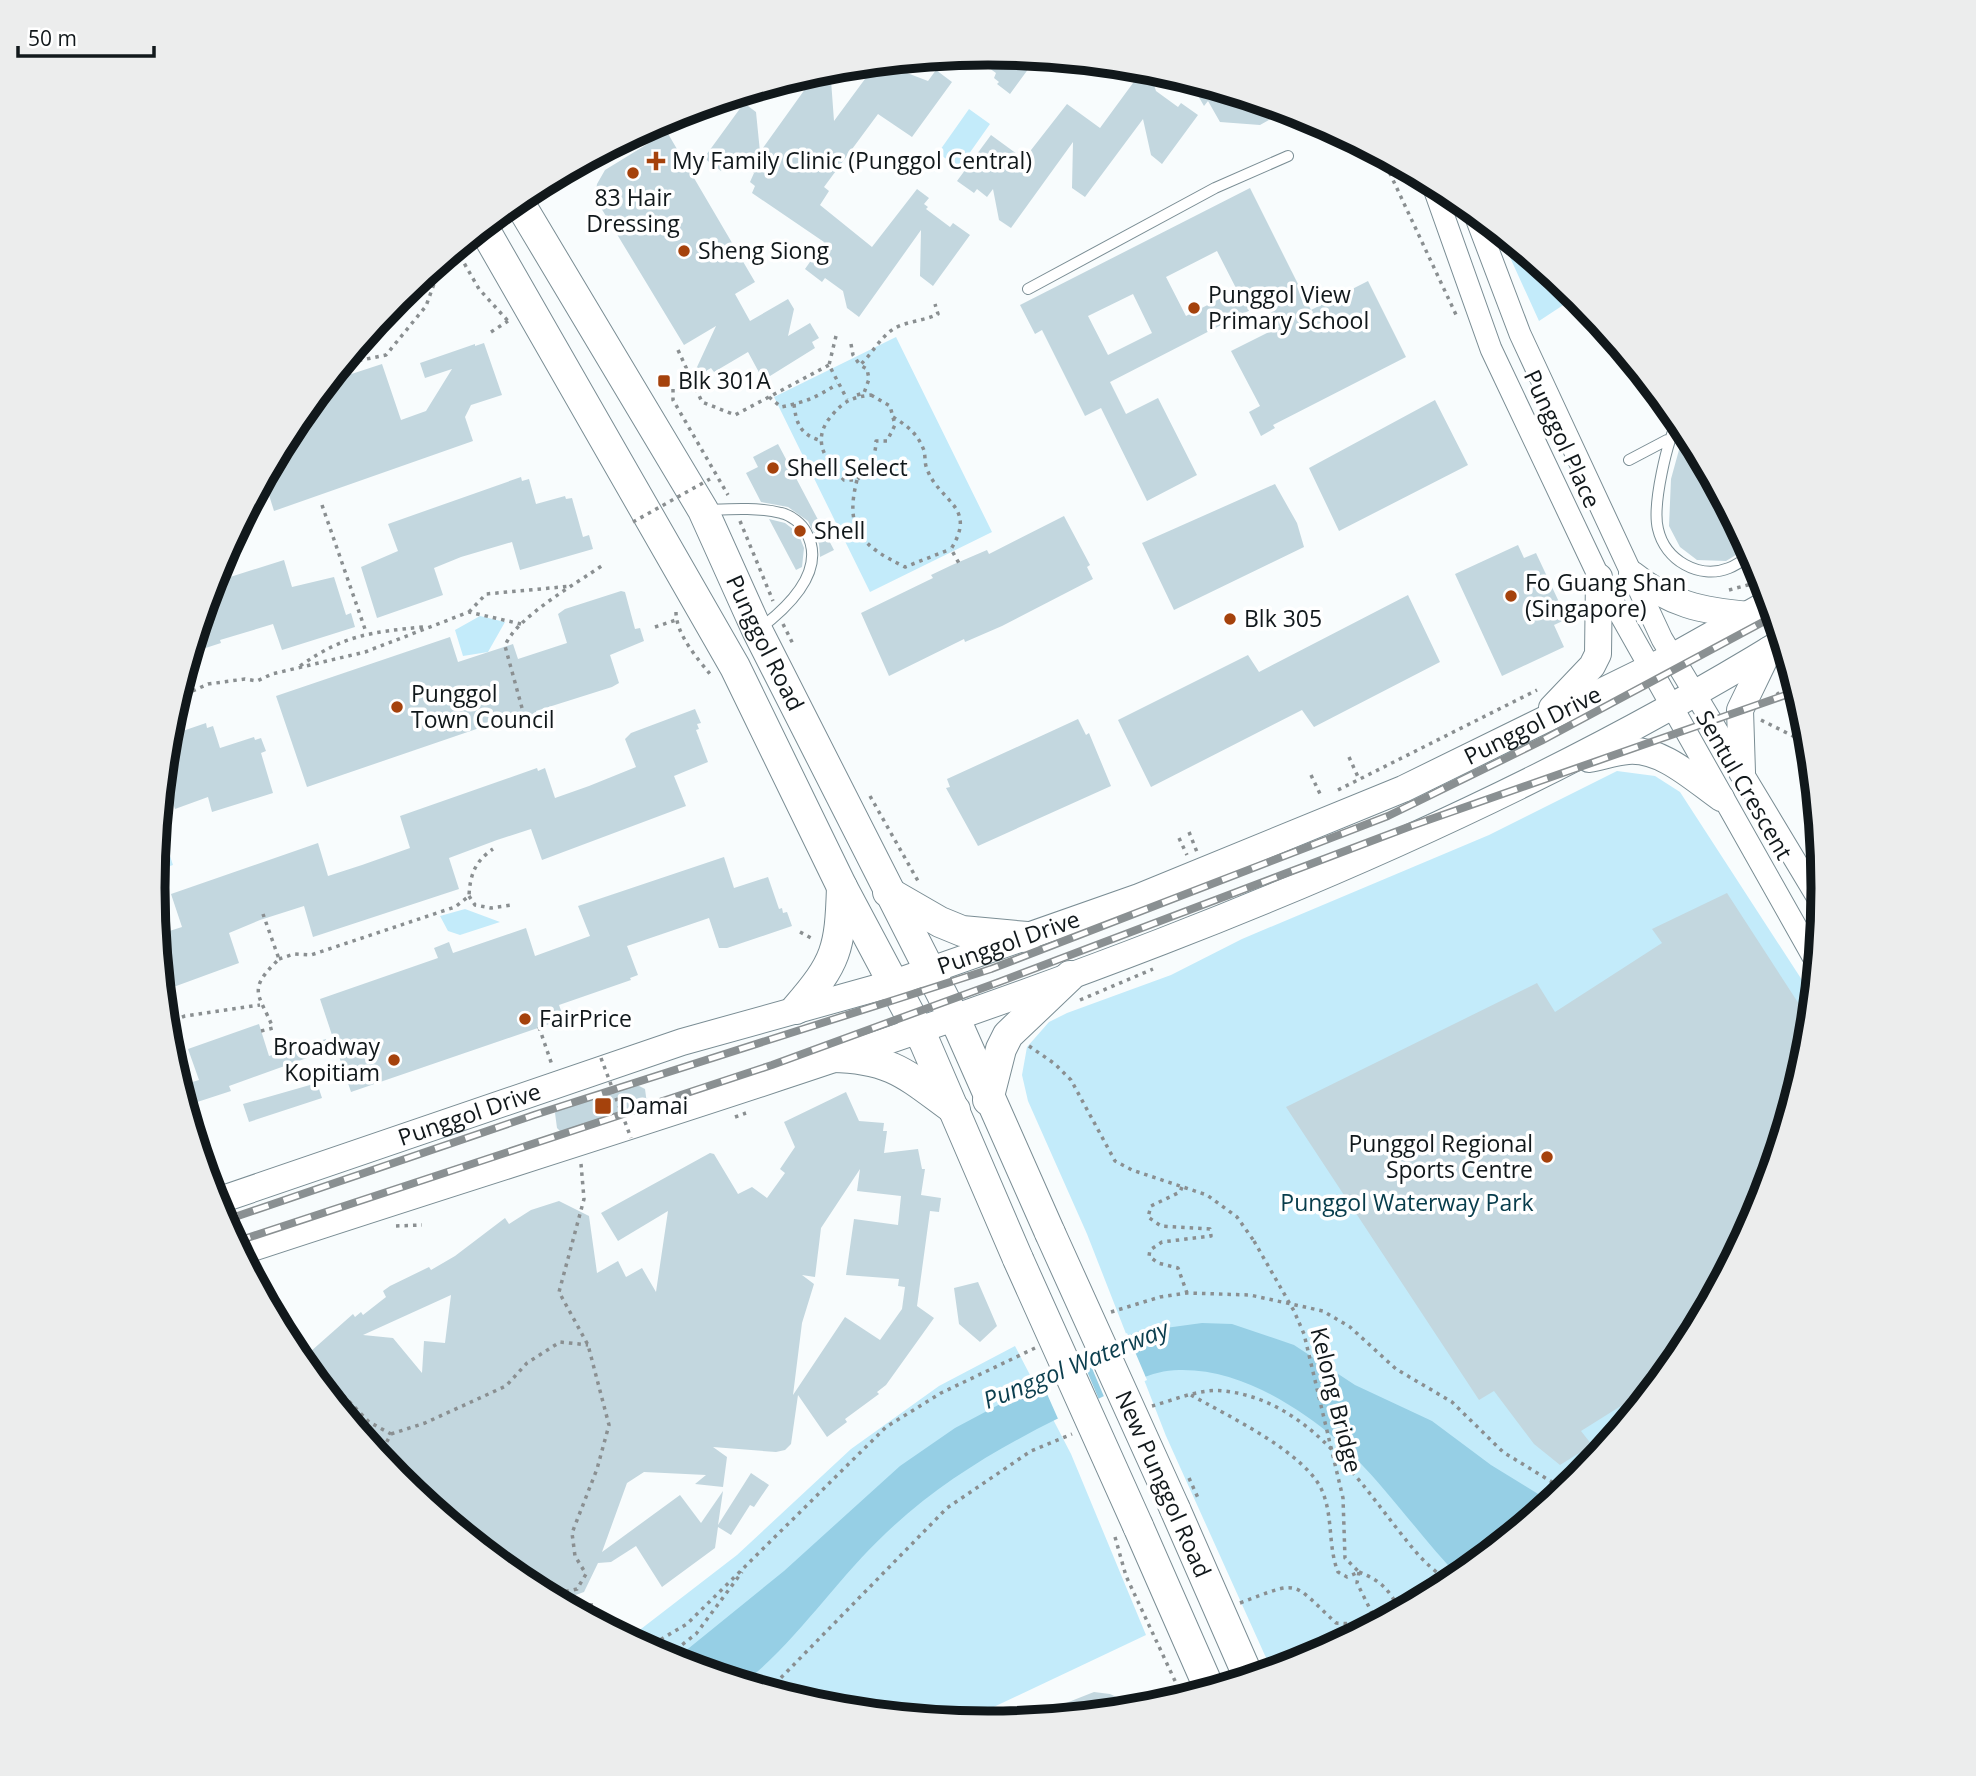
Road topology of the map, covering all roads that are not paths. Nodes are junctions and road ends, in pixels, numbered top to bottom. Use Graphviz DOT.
graph roads {
  1 [pos="1288,156"];
  2 [pos="1437,198"];
  3 [pos="538,199"];
  4 [pos="523,209"];
  5 [pos="1479,228"];
  6 [pos="487,235"];
  7 [pos="543,239"];
  8 [pos="1028,289"];
  9 [pos="1673,430"];
  10 [pos="1667,440"];
  11 [pos="1629,460"];
  12 [pos="703,510"];
  13 [pos="1743,560"];
  14 [pos="1632,574"];
  15 [pos="1599,577"];
  16 [pos="1760,608"];
  17 [pos="768,622"];
  18 [pos="1775,646"];
  19 [pos="1660,662"];
  20 [pos="1692,693"];
  21 [pos="1669,706"];
  22 [pos="1541,719"];
  23 [pos="1560,766"];
  24 [pos="1742,772"];
  25 [pos="1721,798"];
  26 [pos="842,887"];
  27 [pos="1811,887"];
  28 [pos="888,891"];
  29 [pos="1027,937"];
  30 [pos="1808,949"];
  31 [pos="928,971"];
  32 [pos="1070,976"];
  33 [pos="894,983"];
  34 [pos="796,1009"];
  35 [pos="952,1017"];
  36 [pos="918,1029"];
  37 [pos="832,1057"];
  38 [pos="988,1100"];
  39 [pos="955,1110"];
  40 [pos="222,1189"];
  41 [pos="249,1249"];
  42 [pos="1246,1670"];
  43 [pos="1206,1682"];
  1 -- 8 [label="lane"];
  2 -- 15 [label="street, Punggol Place"];
  3 -- 7 [label="main road"];
  4 -- 7 [label="main road, Punggol Road"];
  5 -- 14 [label="street, Punggol Place"];
  6 -- 26 [label="main road, Punggol Road"];
  7 -- 12 [label="main road, Punggol Road"];
  9 -- 10 [label="lane"];
  10 -- 11 [label="lane"];
  10 -- 13 [label="lane"];
  12 -- 17 [label="main road, Punggol Road"];
  12 -- 17 [label="lane"];
  14 -- 16 [label="street"];
  14 -- 19 [label="street, Punggol Place"];
  15 -- 19 [label="street, Punggol Place"];
  15 -- 22 [label="street"];
  16 -- 19 [label="street, Punggol Drive"];
  17 -- 28 [label="main road, Punggol Road"];
  18 -- 20 [label="street, Punggol Drive"];
  18 -- 24 [label="street"];
  19 -- 20 [label="street, Punggol Place"];
  19 -- 21 [label="street, Punggol Place"];
  19 -- 22 [label="street, Punggol Drive"];
  20 -- 21 [label="street, Punggol Drive"];
  20 -- 24 [label="street, Sentul Crescent"];
  21 -- 23 [label="street, Punggol Drive"];
  21 -- 25 [label="street, Sentul Crescent"];
  22 -- 29 [label="street, Punggol Drive"];
  23 -- 25 [label="street"];
  23 -- 32 [label="street, Punggol Drive"];
  24 -- 27 [label="street, Sentul Crescent"];
  25 -- 30 [label="street, Sentul Crescent"];
  26 -- 33 [label="main road, Punggol Road"];
  26 -- 34 [label="main road"];
  28 -- 29 [label="main road"];
  28 -- 31 [label="main road, Punggol Road"];
  29 -- 31 [label="street, Punggol Drive"];
  31 -- 33 [label="street, Punggol Drive"];
  31 -- 35 [label="main road, Punggol Road"];
  32 -- 35 [label="street, Punggol Drive"];
  32 -- 38 [label="main road"];
  33 -- 34 [label="street, Punggol Drive"];
  33 -- 36 [label="main road, Punggol Road"];
  34 -- 40 [label="street, Punggol Drive"];
  35 -- 36 [label="street, Punggol Drive"];
  35 -- 38 [label="main road, Punggol Road"];
  36 -- 37 [label="street, Punggol Drive"];
  36 -- 39 [label="main road, Punggol Road"];
  37 -- 39 [label="main road"];
  37 -- 41 [label="street, Punggol Drive"];
  38 -- 42 [label="main road, New Punggol Road, bridge"];
  39 -- 43 [label="main road, New Punggol Road, bridge"];
}
